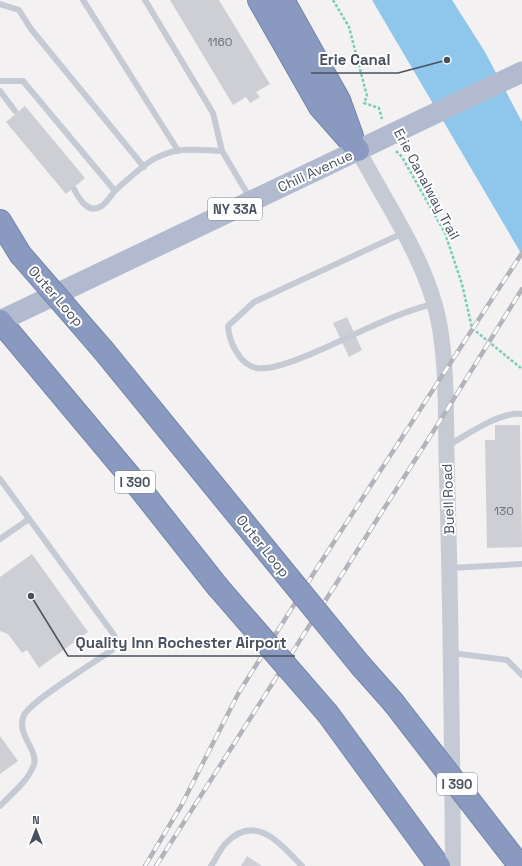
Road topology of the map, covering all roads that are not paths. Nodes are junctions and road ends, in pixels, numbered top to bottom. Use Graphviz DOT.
graph roads {
  1 [pos="83,0"];
  2 [pos="145,0"];
  3 [pos="259,0"];
  4 [pos="282,0"];
  5 [pos="0,4"];
  6 [pos="522,72"];
  7 [pos="0,81"];
  8 [pos="0,91"];
  9 [pos="15,111"];
  10 [pos="177,149"];
  11 [pos="358,150"];
  12 [pos="222,151"];
  13 [pos="144,167"];
  14 [pos="74,189"];
  15 [pos="115,191"];
  16 [pos="252,201"];
  17 [pos="0,221"];
  18 [pos="0,231"];
  19 [pos="403,233"];
  20 [pos="20,254"];
  21 [pos="434,304"];
  22 [pos="0,321"];
  23 [pos="522,414"];
  24 [pos="446,446"];
  25 [pos="0,479"];
  26 [pos="29,519"];
  27 [pos="0,539"];
  28 [pos="522,564"];
  29 [pos="450,568"];
  30 [pos="451,653"];
  31 [pos="522,675"];
  32 [pos="0,806"];
  33 [pos="211,866"];
  34 [pos="302,866"];
  35 [pos="439,866"];
  36 [pos="453,866"];
  37 [pos="520,866"];
  1 -- 10 [label="lane"];
  2 -- 12 [label="lane"];
  3 -- 11 [label="highway"];
  4 -- 11 [label="highway"];
  5 -- 13 [label="lane"];
  6 -- 11 [label="main road, Chili Avenue / NY 33A"];
  7 -- 15 [label="lane"];
  8 -- 9 [label="lane"];
  10 -- 12 [label="lane"];
  10 -- 13 [label="lane"];
  11 -- 16 [label="main road, Chili Avenue / NY 33A"];
  11 -- 19 [label="street, Buell Road"];
  12 -- 16 [label="lane"];
  13 -- 15 [label="lane"];
  14 -- 15 [label="lane"];
  16 -- 22 [label="main road, Chili Avenue / NY 33A"];
  17 -- 20 [label="highway"];
  18 -- 20 [label="highway, Outer Loop / I 390"];
  19 -- 21 [label="street, Buell Road"];
  19 -- 21 [label="lane"];
  20 -- 37 [label="highway, Outer Loop / I 390, bridge"];
  21 -- 24 [label="street, Buell Road"];
  22 -- 35 [label="highway, I 390, bridge"];
  23 -- 24 [label="lane"];
  24 -- 29 [label="street, Buell Road"];
  25 -- 26 [label="lane"];
  26 -- 27 [label="lane"];
  26 -- 32 [label="lane"];
  28 -- 29 [label="lane"];
  29 -- 30 [label="street, Buell Road"];
  30 -- 31 [label="lane"];
  30 -- 36 [label="street, Buell Road"];
  33 -- 34 [label="lane"];
}
